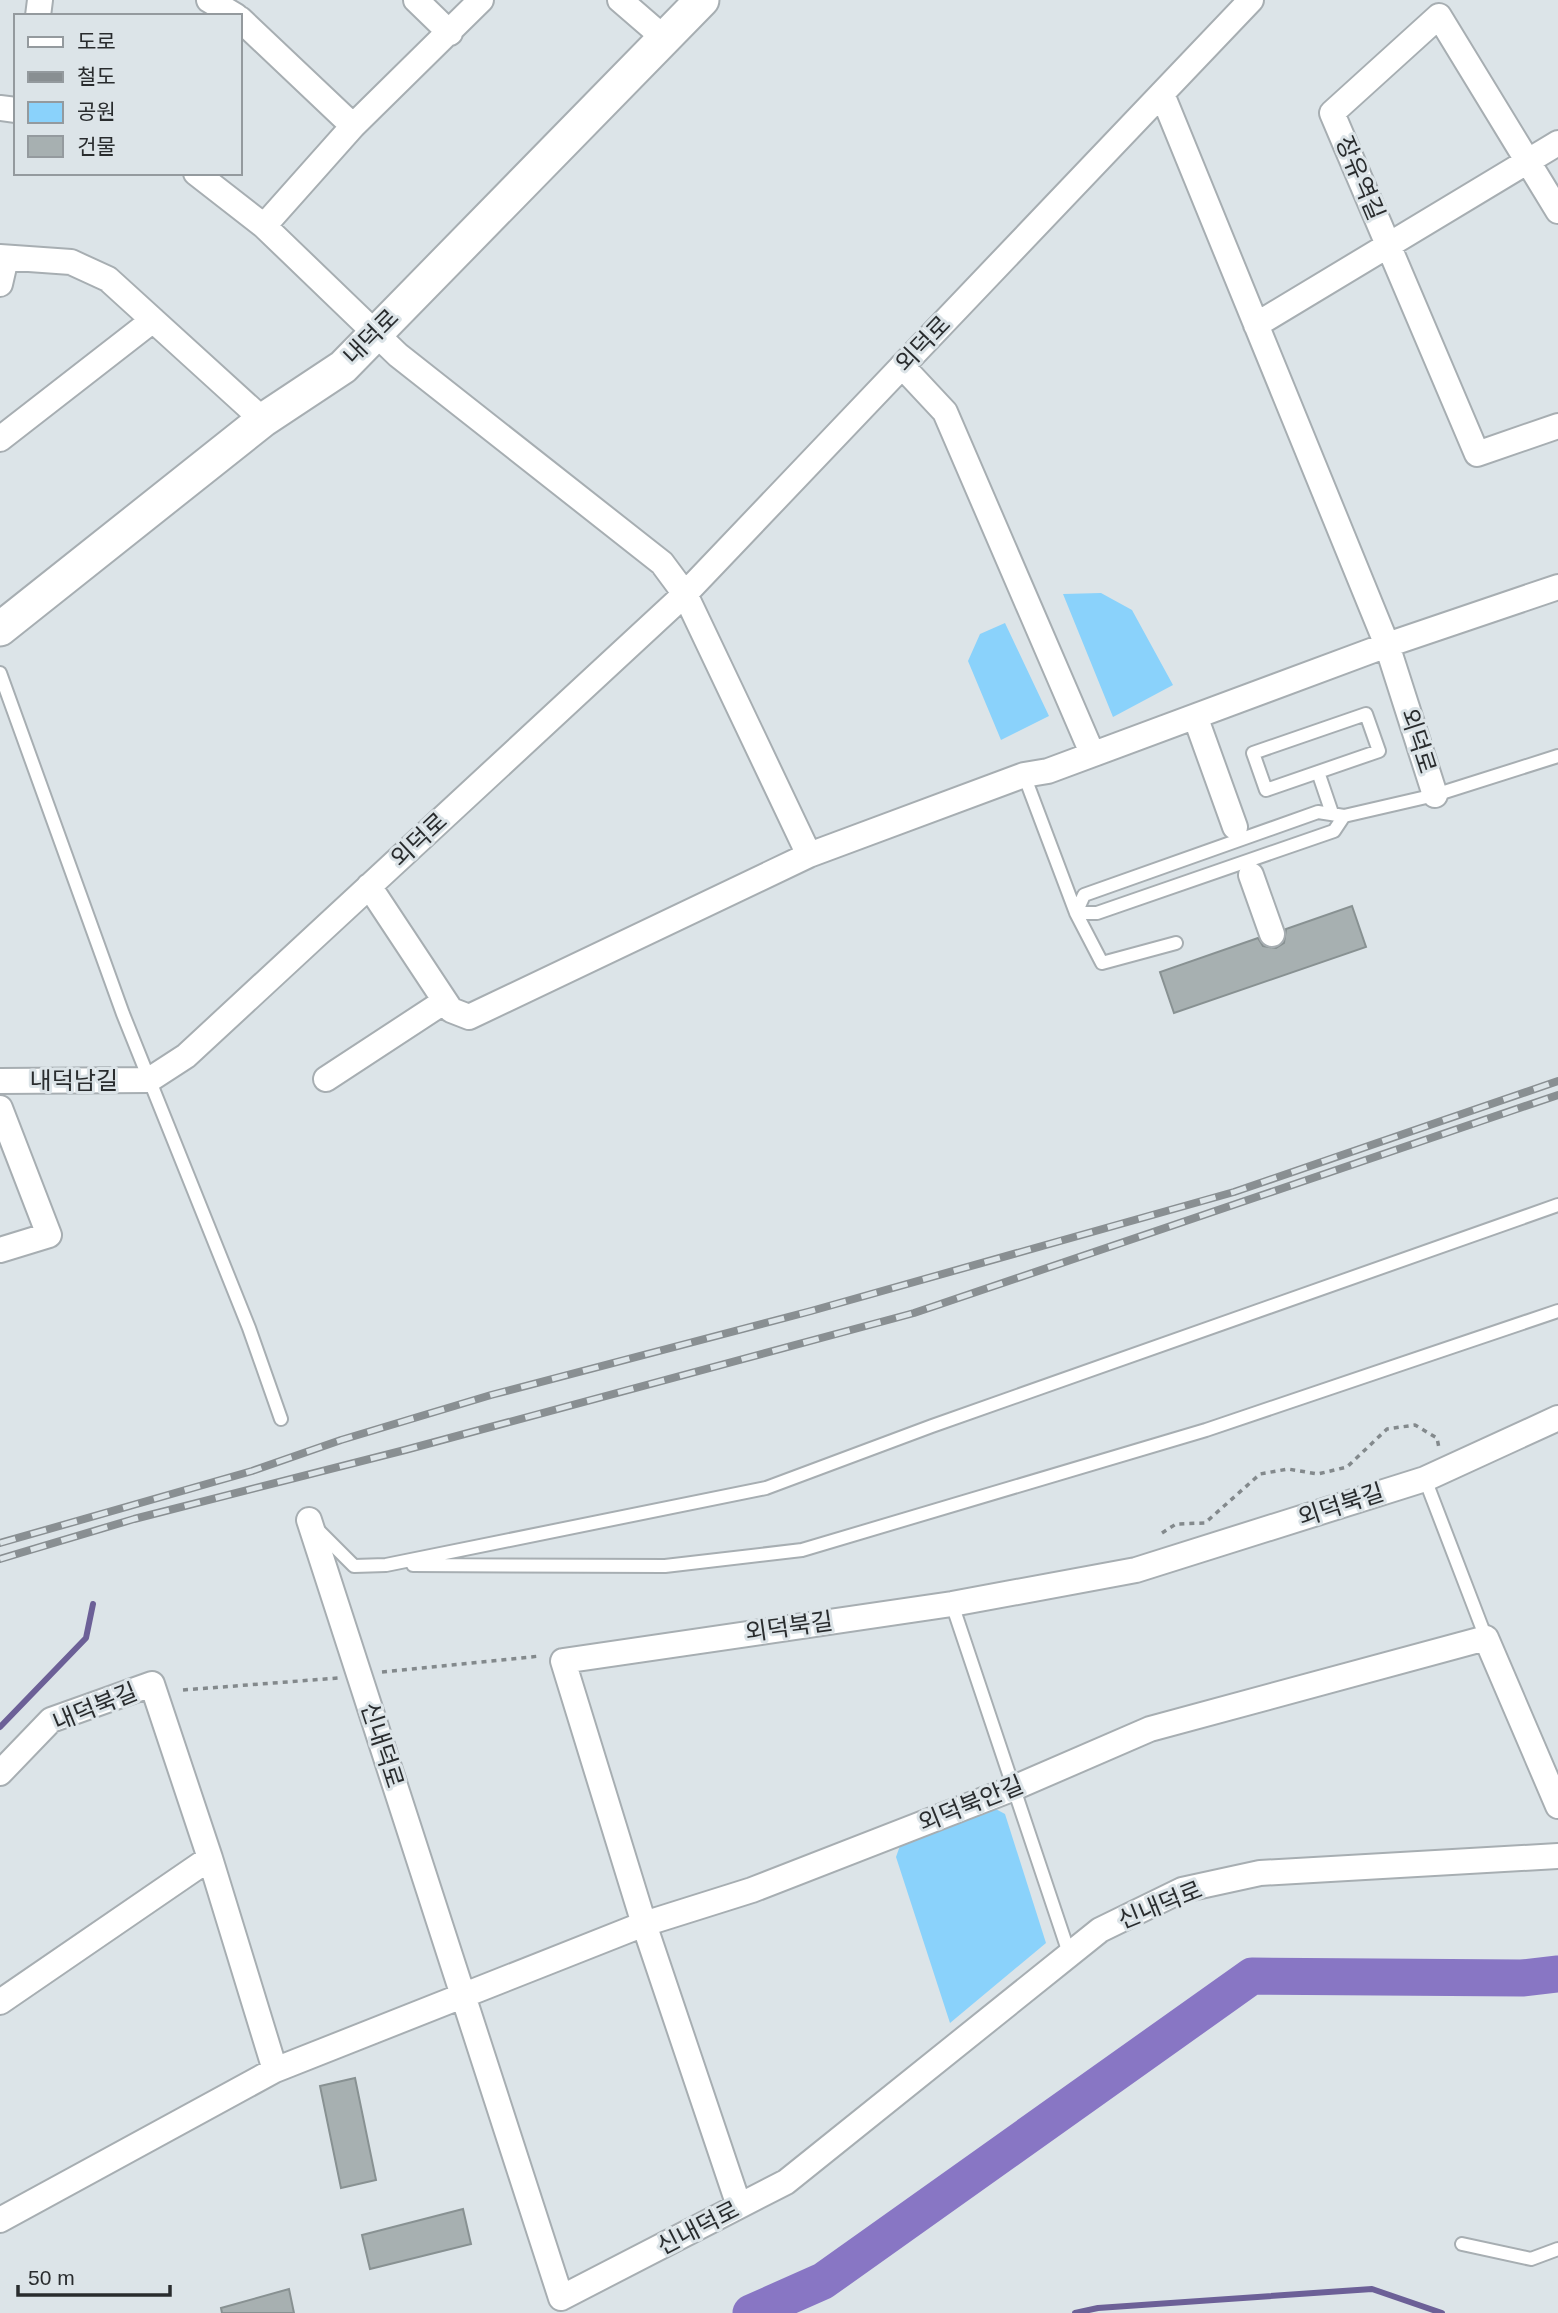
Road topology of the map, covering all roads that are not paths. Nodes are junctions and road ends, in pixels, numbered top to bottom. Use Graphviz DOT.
graph roads {
  1 [pos="209,0"];
  2 [pos="416,0"];
  3 [pos="481,0"];
  4 [pos="620,0"];
  5 [pos="702,0"];
  6 [pos="1251,0"];
  7 [pos="233,14"];
  8 [pos="242,21"];
  9 [pos="450,33"];
  10 [pos="664,38"];
  11 [pos="1162,94"];
  12 [pos="353,126"];
  13 [pos="1558,143"];
  14 [pos="1528,162"];
  15 [pos="199,175"];
  16 [pos="1558,211"];
  17 [pos="264,226"];
  18 [pos="1388,244"];
  19 [pos="3,257"];
  20 [pos="0,284"];
  21 [pos="153,320"];
  22 [pos="1256,325"];
  23 [pos="375,333"];
  24 [pos="902,366"];
  25 [pos="263,420"];
  26 [pos="1558,426"];
  27 [pos="0,439"];
  28 [pos="1558,587"];
  29 [pos="685,594"];
  30 [pos="0,629"];
  31 [pos="1387,645"];
  32 [pos="0,673"];
  33 [pos="1199,727"];
  34 [pos="1091,753"];
  35 [pos="1558,755"];
  36 [pos="1318,772"];
  37 [pos="1024,775"];
  38 [pos="1435,795"];
  39 [pos="1338,814"];
  40 [pos="1236,827"];
  41 [pos="809,855"];
  42 [pos="1251,875"];
  43 [pos="369,886"];
  44 [pos="1076,913"];
  45 [pos="1272,933"];
  46 [pos="1176,943"];
  47 [pos="445,1001"];
  48 [pos="326,1079"];
  49 [pos="149,1080"];
  50 [pos="0,1081"];
  51 [pos="0,1108"];
  52 [pos="1558,1205"];
  53 [pos="0,1250"];
  54 [pos="1558,1311"];
  55 [pos="281,1419"];
  56 [pos="1558,1419"];
  57 [pos="1424,1479"];
  58 [pos="309,1520"];
  59 [pos="386,1565"];
  60 [pos="953,1604"];
  61 [pos="1486,1638"];
  62 [pos="0,1773"];
  63 [pos="1014,1787"];
  64 [pos="1558,1806"];
  65 [pos="1558,1856"];
  66 [pos="210,1858"];
  67 [pos="644,1924"];
  68 [pos="1070,1957"];
  69 [pos="465,1997"];
  70 [pos="0,2002"];
  71 [pos="275,2070"];
  72 [pos="739,2206"];
  73 [pos="0,2220"];
  74 [pos="1462,2244"];
  75 [pos="1558,2249"];
  1 -- 7 [label="street"];
  2 -- 9 [label="street"];
  3 -- 9 [label="street"];
  4 -- 10 [label="street"];
  5 -- 10 [label="street, 내덕로"];
  6 -- 11 [label="street, 외덕로"];
  8 -- 12 [label="street"];
  9 -- 12 [label="street"];
  10 -- 23 [label="street, 내덕로"];
  11 -- 22 [label="street, 외덕로"];
  11 -- 24 [label="street, 외덕로"];
  12 -- 17 [label="street"];
  13 -- 14 [label="street"];
  14 -- 16 [label="street, 장유역길"];
  14 -- 18 [label="street"];
  14 -- 18 [label="street, 장유역길"];
  15 -- 17 [label="street"];
  17 -- 23 [label="street"];
  18 -- 22 [label="street"];
  18 -- 26 [label="street, 장유역길"];
  19 -- 20 [label="street"];
  19 -- 21 [label="street"];
  21 -- 25 [label="street"];
  21 -- 27 [label="street"];
  22 -- 31 [label="street, 외덕로"];
  23 -- 25 [label="street, 내덕로"];
  23 -- 29 [label="street"];
  24 -- 29 [label="street, 외덕로"];
  24 -- 34 [label="street"];
  25 -- 30 [label="street, 내덕로"];
  28 -- 31 [label="street"];
  29 -- 41 [label="street"];
  29 -- 43 [label="street, 외덕로"];
  31 -- 34 [label="street"];
  31 -- 38 [label="street, 외덕로"];
  32 -- 49 [label="lane"];
  33 -- 40 [label="street"];
  34 -- 37 [label="street"];
  35 -- 38 [label="lane, 외덕로"];
  36 -- 36 [label="lane"];
  36 -- 39 [label="lane"];
  37 -- 41 [label="street"];
  37 -- 44 [label="lane"];
  38 -- 39 [label="lane"];
  39 -- 44 [label="lane"];
  39 -- 44 [label="lane"];
  41 -- 47 [label="street"];
  42 -- 45 [label="street"];
  43 -- 47 [label="street"];
  43 -- 49 [label="street, 외덕로"];
  44 -- 46 [label="lane"];
  47 -- 48 [label="street"];
  49 -- 50 [label="street, 내덕남길"];
  49 -- 55 [label="lane"];
  51 -- 53 [label="street, 내덕남길"];
  52 -- 59 [label="lane"];
  54 -- 59 [label="lane"];
  56 -- 57 [label="street, 외덕북길"];
  57 -- 60 [label="street, 외덕북길"];
  57 -- 61 [label="lane"];
  58 -- 59 [label="lane"];
  58 -- 69 [label="street, 신내덕로"];
  60 -- 63 [label="lane"];
  60 -- 67 [label="street, 외덕북길"];
  61 -- 63 [label="street, 외덕북안길"];
  61 -- 64 [label="street"];
  62 -- 66 [label="street, 내덕북길"];
  63 -- 67 [label="street, 외덕북안길"];
  63 -- 68 [label="lane"];
  65 -- 68 [label="street, 신내덕로"];
  66 -- 70 [label="street"];
  66 -- 71 [label="street, 내덕북길"];
  67 -- 69 [label="street, 외덕북안길"];
  67 -- 72 [label="street, 외덕북길"];
  68 -- 72 [label="street, 신내덕로"];
  69 -- 71 [label="street"];
  69 -- 72 [label="street, 신내덕로"];
  71 -- 73 [label="street"];
  74 -- 75 [label="lane"];
}
